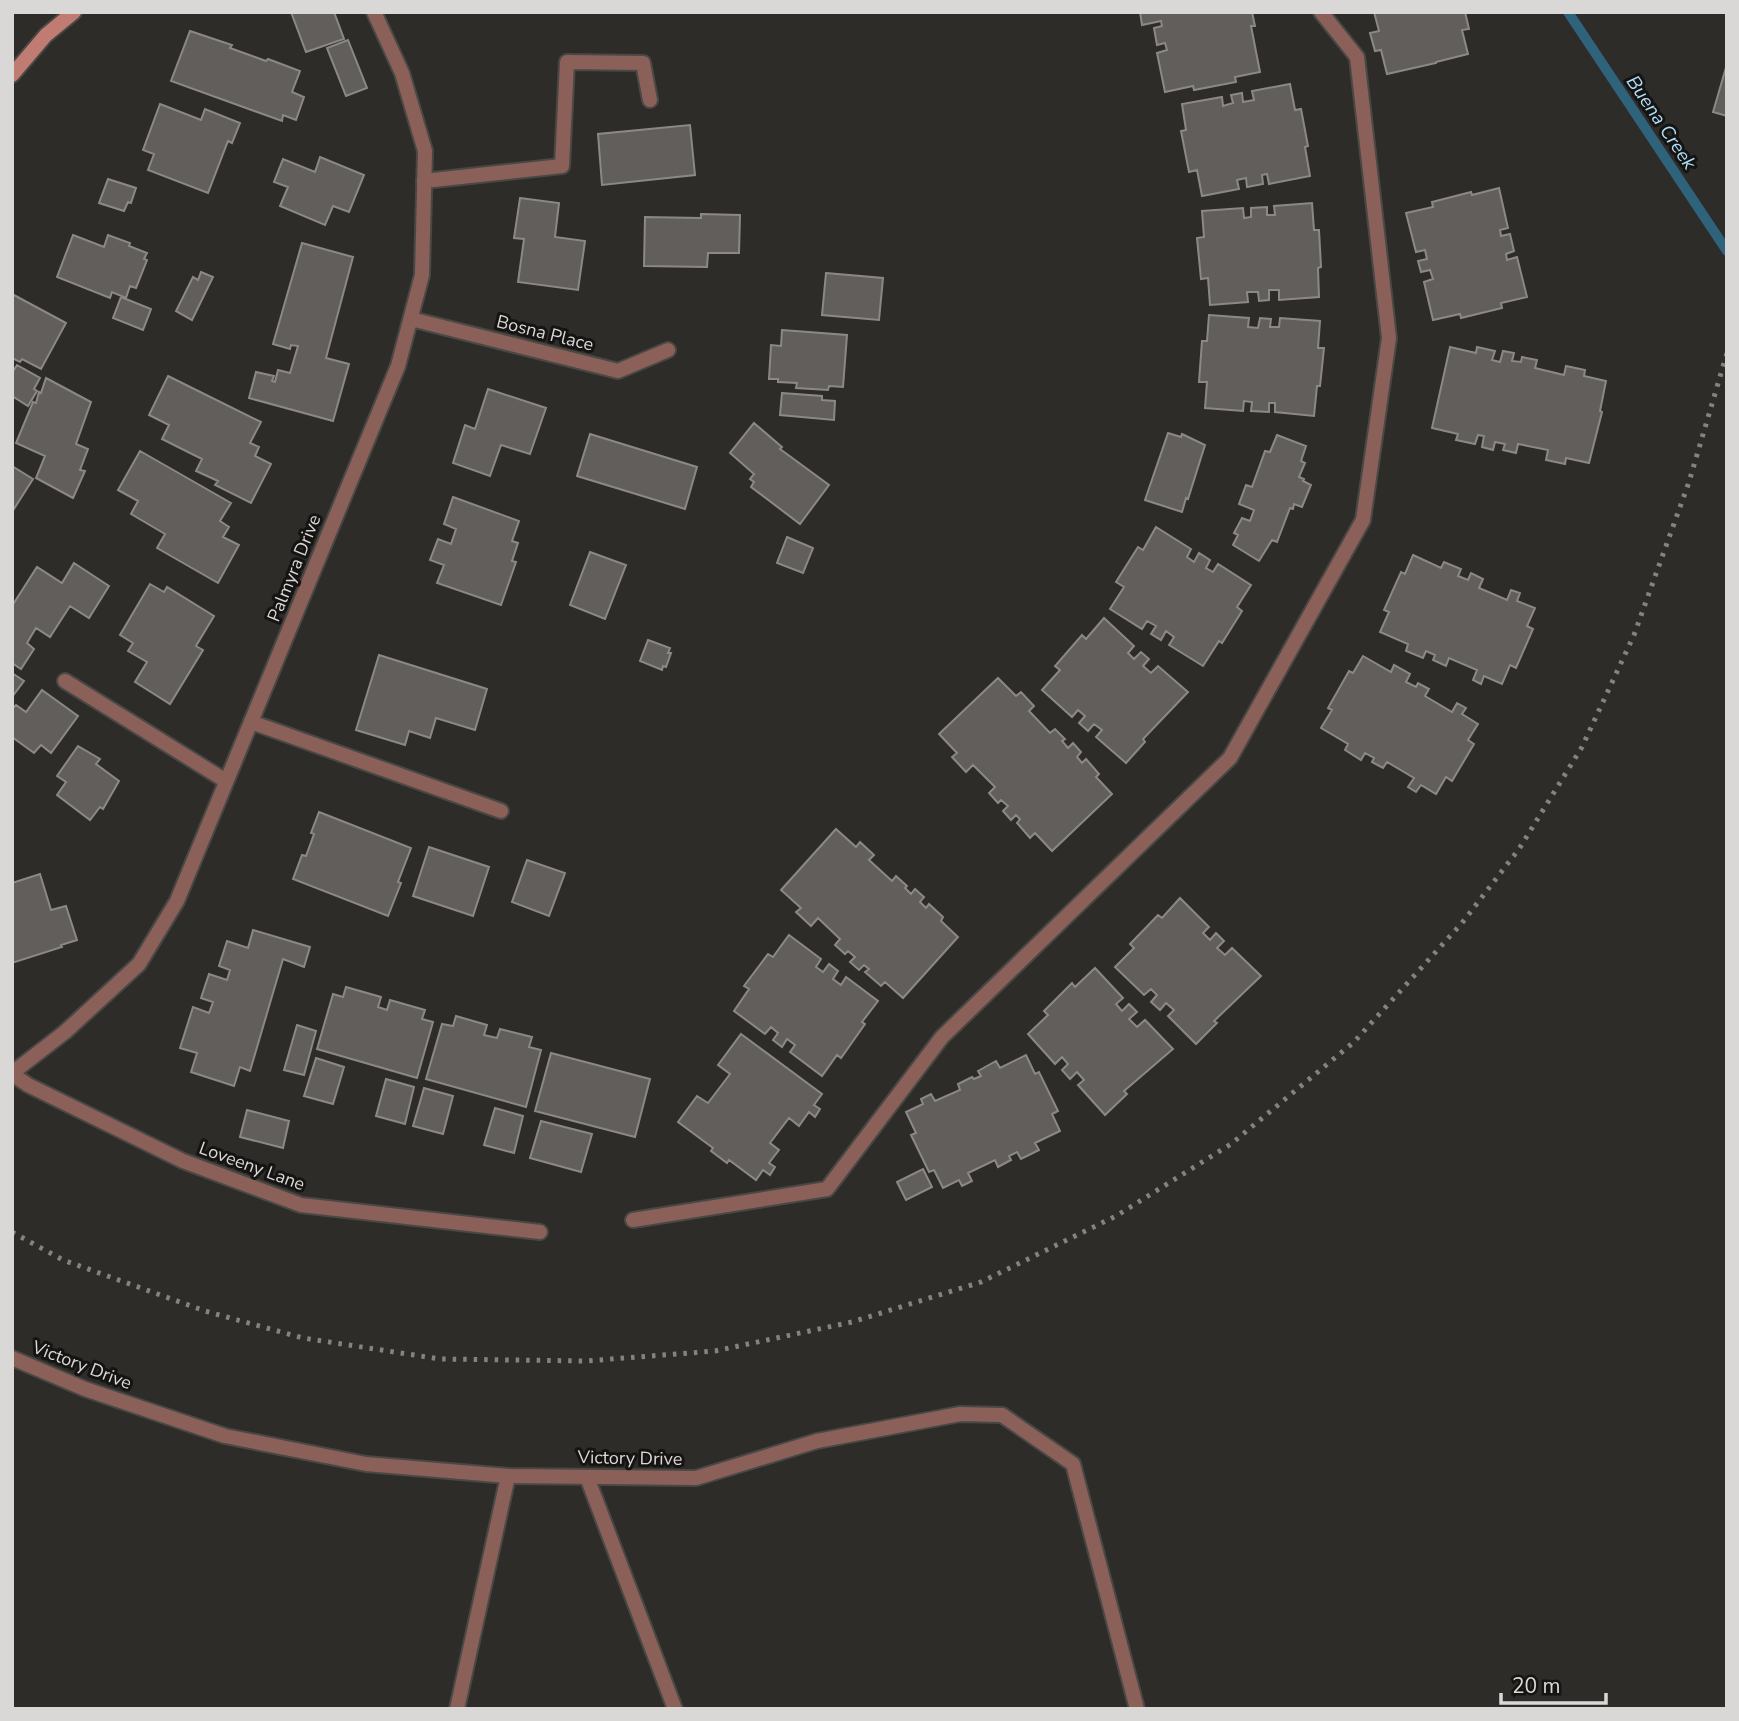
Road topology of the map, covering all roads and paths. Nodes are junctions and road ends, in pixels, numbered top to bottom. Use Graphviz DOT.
graph roads {
  1 [pos="374,12"];
  2 [pos="1321,12"];
  3 [pos="65,14"];
  4 [pos="12,75"];
  5 [pos="650,100"];
  6 [pos="424,181"];
  7 [pos="411,319"];
  8 [pos="668,350"];
  9 [pos="65,681"];
  10 [pos="251,722"];
  11 [pos="226,781"];
  12 [pos="501,811"];
  13 [pos="12,1073"];
  14 [pos="633,1220"];
  15 [pos="540,1232"];
  16 [pos="12,1357"];
  17 [pos="508,1476"];
  18 [pos="587,1477"];
  19 [pos="457,1709"];
  20 [pos="675,1709"];
  21 [pos="1137,1709"];
  1 -- 6 [label="street, Palmyra Drive"];
  2 -- 14 [label="street"];
  3 -- 4 [label="street"];
  5 -- 6 [label="street"];
  6 -- 7 [label="street, Palmyra Drive"];
  7 -- 8 [label="street, Bosna Place"];
  7 -- 10 [label="street, Palmyra Drive"];
  9 -- 11 [label="street"];
  10 -- 11 [label="street, Palmyra Drive"];
  10 -- 12 [label="street"];
  11 -- 13 [label="street, Palmyra Drive"];
  13 -- 15 [label="street, Loveeny Lane"];
  16 -- 17 [label="street, Victory Drive"];
  17 -- 18 [label="street, Victory Drive"];
  17 -- 19 [label="street"];
  18 -- 20 [label="street"];
  18 -- 21 [label="street, Victory Drive"];
}
